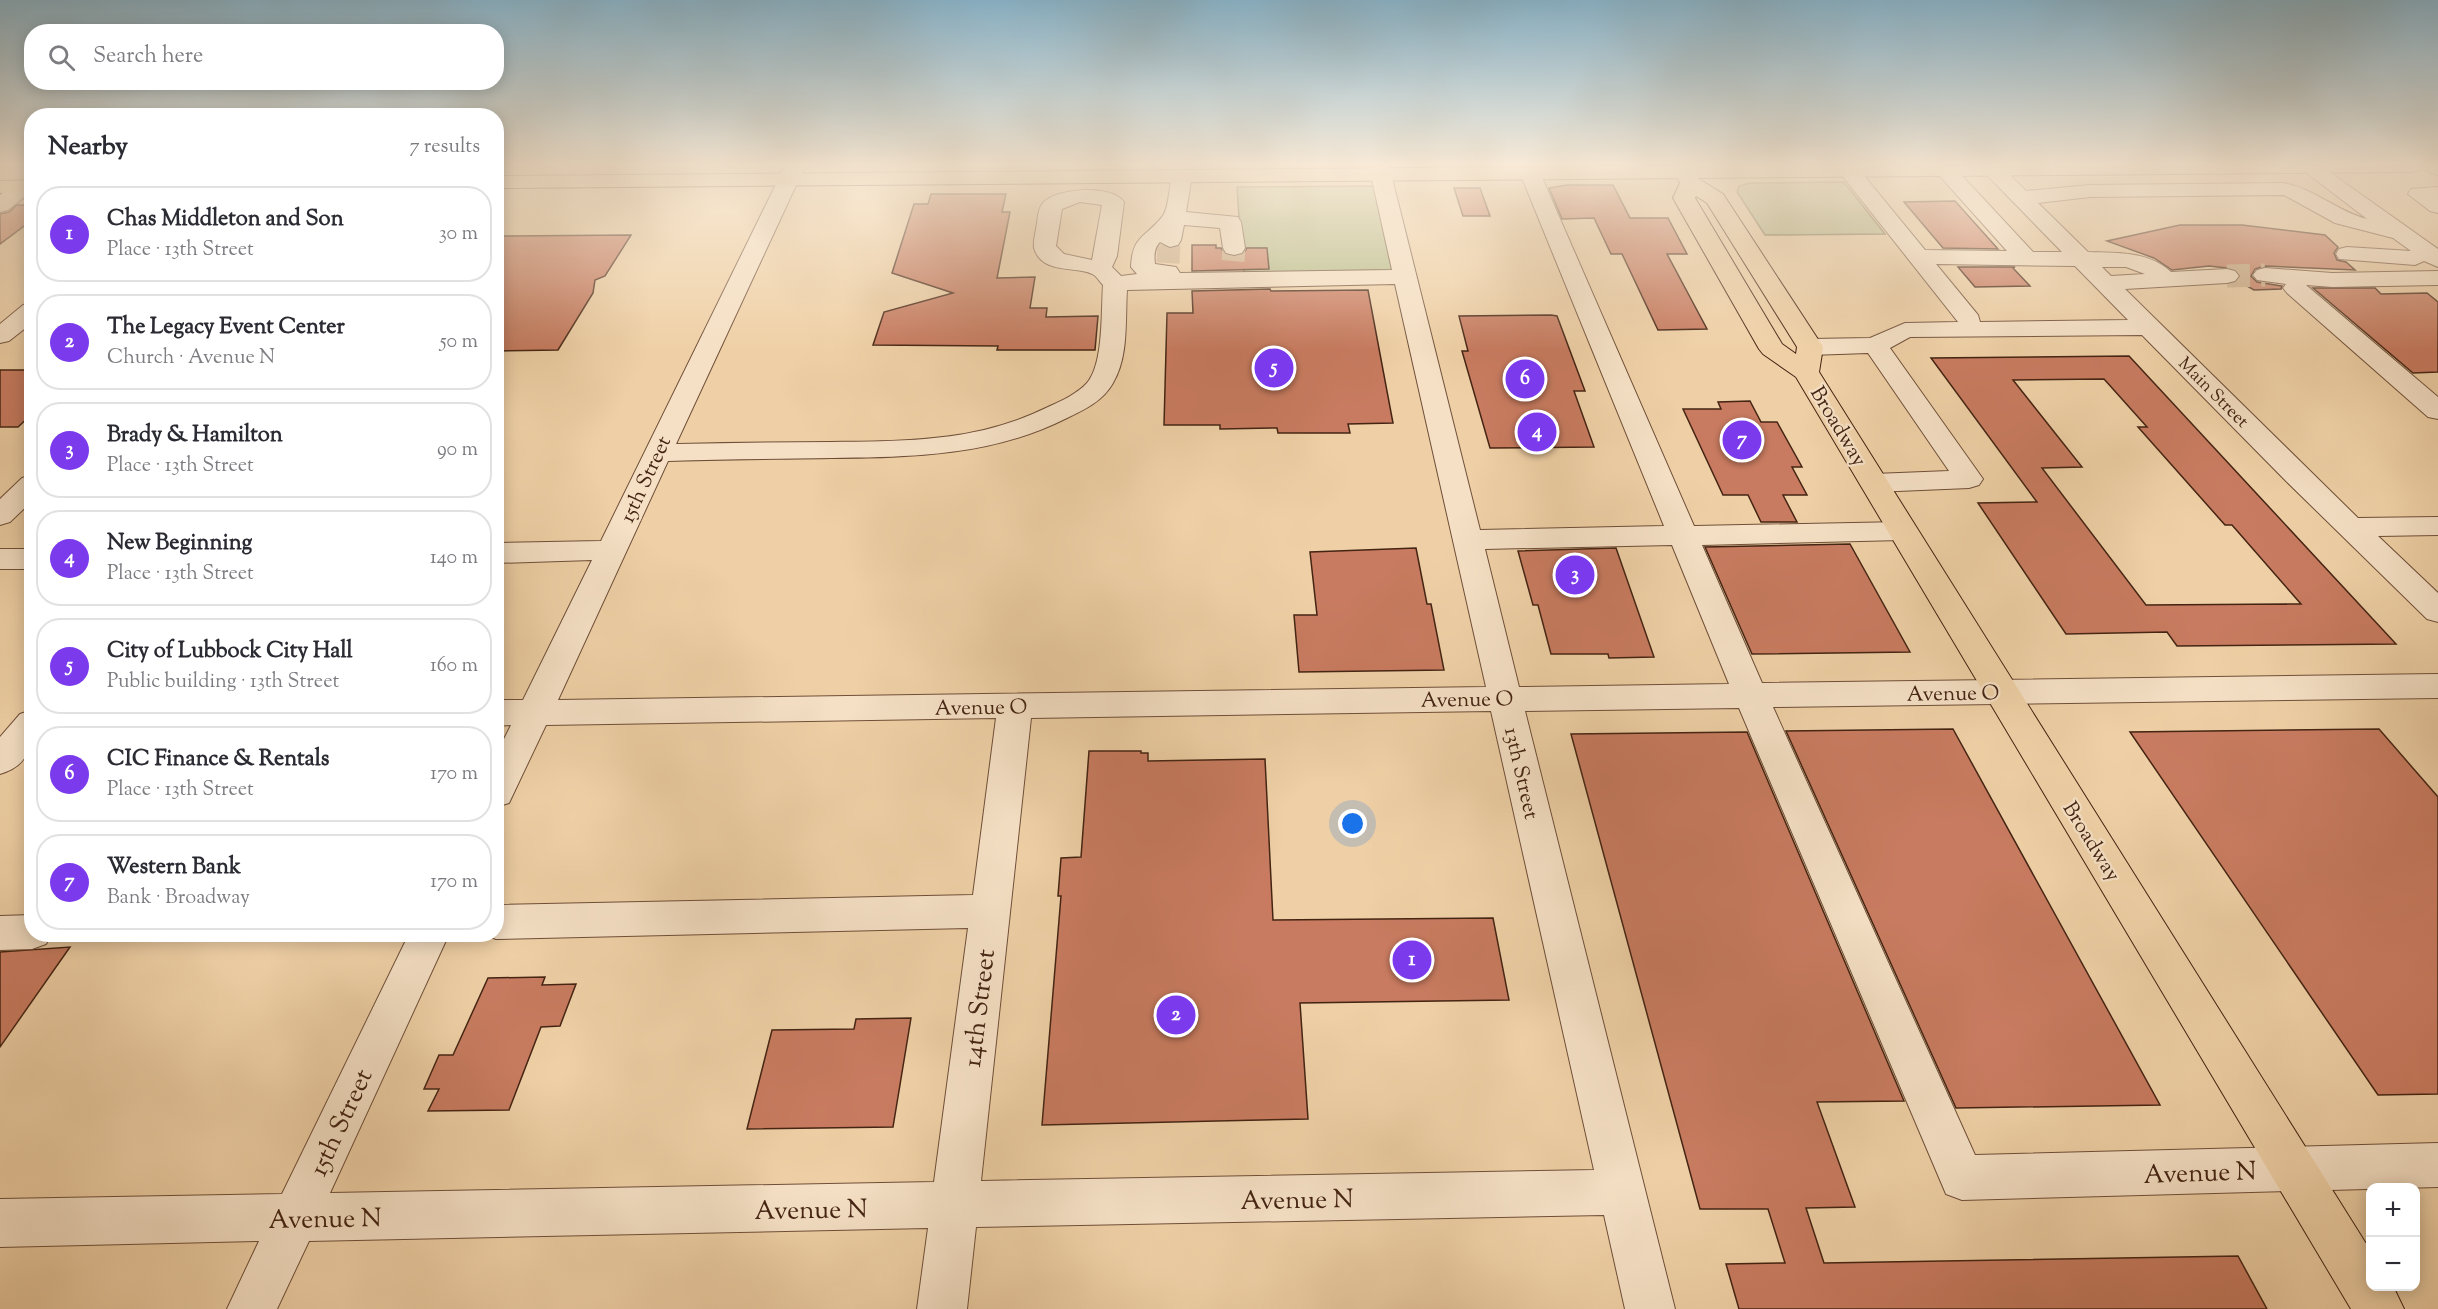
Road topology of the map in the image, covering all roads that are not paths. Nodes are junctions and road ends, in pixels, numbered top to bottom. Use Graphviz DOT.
graph roads {
  1 [pos="760,227"];
  2 [pos="1048,227"];
  3 [pos="1110,227"];
  4 [pos="1164,227"];
  5 [pos="1173,227"];
  6 [pos="1230,227"];
  7 [pos="1394,227"];
  8 [pos="1553,227"];
  9 [pos="1701,227"];
  10 [pos="1731,227"];
  11 [pos="1894,227"];
  12 [pos="1997,227"];
  13 [pos="2049,227"];
  14 [pos="2370,227"];
  15 [pos="2393,227"];
  16 [pos="2400,232"];
  17 [pos="2347,254"];
  18 [pos="1918,257"];
  19 [pos="2025,257"];
  20 [pos="2434,259"];
  21 [pos="2082,260"];
  22 [pos="1234,263"];
  23 [pos="1168,265"];
  24 [pos="2265,275"];
  25 [pos="1108,276"];
  26 [pos="2227,276"];
  27 [pos="1405,277"];
  28 [pos="2161,280"];
  29 [pos="2105,283"];
  30 [pos="2295,288"];
  31 [pos="24,316"];
  32 [pos="1969,320"];
  33 [pos="2149,327"];
  34 [pos="0,336"];
  35 [pos="1875,345"];
  36 [pos="1808,360"];
  37 [pos="2438,411"];
  38 [pos="658,453"];
  39 [pos="1874,483"];
  40 [pos="24,492"];
  41 [pos="0,516"];
  42 [pos="2438,526"];
  43 [pos="2350,527"];
  44 [pos="1902,531"];
  45 [pos="1684,536"];
  46 [pos="1467,540"];
  47 [pos="612,550"];
  48 [pos="504,553"];
  49 [pos="0,559"];
  50 [pos="24,559"];
  51 [pos="2438,611"];
  52 [pos="2438,686"];
  53 [pos="2001,692"];
  54 [pos="1751,696"];
  55 [pos="1505,699"];
  56 [pos="1015,706"];
  57 [pos="504,713"];
  58 [pos="534,713"];
  59 [pos="0,720"];
  60 [pos="24,722"];
  61 [pos="24,732"];
  62 [pos="0,760"];
  63 [pos="504,775"];
  64 [pos="990,910"];
  65 [pos="504,922"];
  66 [pos="24,932"];
  67 [pos="0,933"];
  68 [pos="425,942"];
  69 [pos="2438,1165"];
  70 [pos="2295,1169"];
  71 [pos="1622,1192"];
  72 [pos="954,1206"];
  73 [pos="294,1219"];
  74 [pos="0,1223"];
  75 [pos="252,1309"];
  76 [pos="942,1309"];
  77 [pos="1650,1309"];
  78 [pos="2379,1309"];
  1 -- 38 [label="street, 15th Street"];
  2 -- 25 [label="street"];
  3 -- 25 [label="street"];
  4 -- 23 [label="street"];
  5 -- 23 [label="street"];
  6 -- 22 [label="street"];
  7 -- 27 [label="street, 13th Street"];
  8 -- 45 [label="street"];
  9 -- 36 [label="main road, Broadway"];
  10 -- 36 [label="main road, Broadway"];
  11 -- 18 [label="street"];
  12 -- 19 [label="street"];
  13 -- 21 [label="street, Main Street"];
  14 -- 16 [label="street"];
  15 -- 16 [label="street"];
  16 -- 20 [label="street"];
  17 -- 20 [label="street"];
  18 -- 19 [label="street"];
  18 -- 32 [label="street"];
  19 -- 21 [label="street"];
  20 -- 24 [label="street"];
  21 -- 28 [label="street"];
  21 -- 29 [label="street, Main Street"];
  22 -- 23 [label="street"];
  22 -- 27 [label="street"];
  23 -- 25 [label="street"];
  25 -- 38 [label="street"];
  26 -- 28 [label="street"];
  27 -- 46 [label="street, 13th Street"];
  28 -- 29 [label="street"];
  29 -- 33 [label="street, Main Street"];
  30 -- 37 [label="street"];
  31 -- 34 [label="street"];
  33 -- 35 [label="street"];
  33 -- 43 [label="street, Main Street"];
  35 -- 36 [label="street"];
  35 -- 39 [label="street"];
  36 -- 39 [label="main road, Broadway"];
  38 -- 47 [label="street, 15th Street"];
  39 -- 44 [label="main road, Broadway"];
  40 -- 41 [label="street"];
  42 -- 43 [label="street"];
  43 -- 51 [label="street, Main Street"];
  44 -- 45 [label="street"];
  44 -- 53 [label="main road, Broadway"];
  45 -- 46 [label="street"];
  45 -- 54 [label="street"];
  46 -- 55 [label="street, 13th Street"];
  47 -- 48 [label="street"];
  47 -- 58 [label="street, 15th Street"];
  49 -- 50 [label="street"];
  52 -- 53 [label="street, Avenue O"];
  53 -- 54 [label="street, Avenue O"];
  53 -- 70 [label="main road, Broadway"];
  54 -- 55 [label="street, Avenue O"];
  54 -- 70 [label="street, Avenue N"];
  55 -- 56 [label="street, Avenue O"];
  55 -- 71 [label="street, 13th Street"];
  56 -- 58 [label="street, Avenue O"];
  56 -- 64 [label="street, 14th Street"];
  57 -- 58 [label="street, Avenue O"];
  58 -- 63 [label="street, 15th Street"];
  59 -- 60 [label="street"];
  61 -- 62 [label="street"];
  64 -- 65 [label="street"];
  64 -- 72 [label="street, 14th Street"];
  66 -- 67 [label="street"];
  68 -- 73 [label="street, 15th Street"];
  69 -- 70 [label="street, Avenue N"];
  70 -- 78 [label="main road, Broadway"];
  71 -- 72 [label="street, Avenue N"];
  71 -- 77 [label="street, 13th Street"];
  72 -- 73 [label="street, Avenue N"];
  72 -- 76 [label="street, 14th Street"];
  73 -- 74 [label="street, Avenue N"];
  73 -- 75 [label="street, 15th Street"];
}
